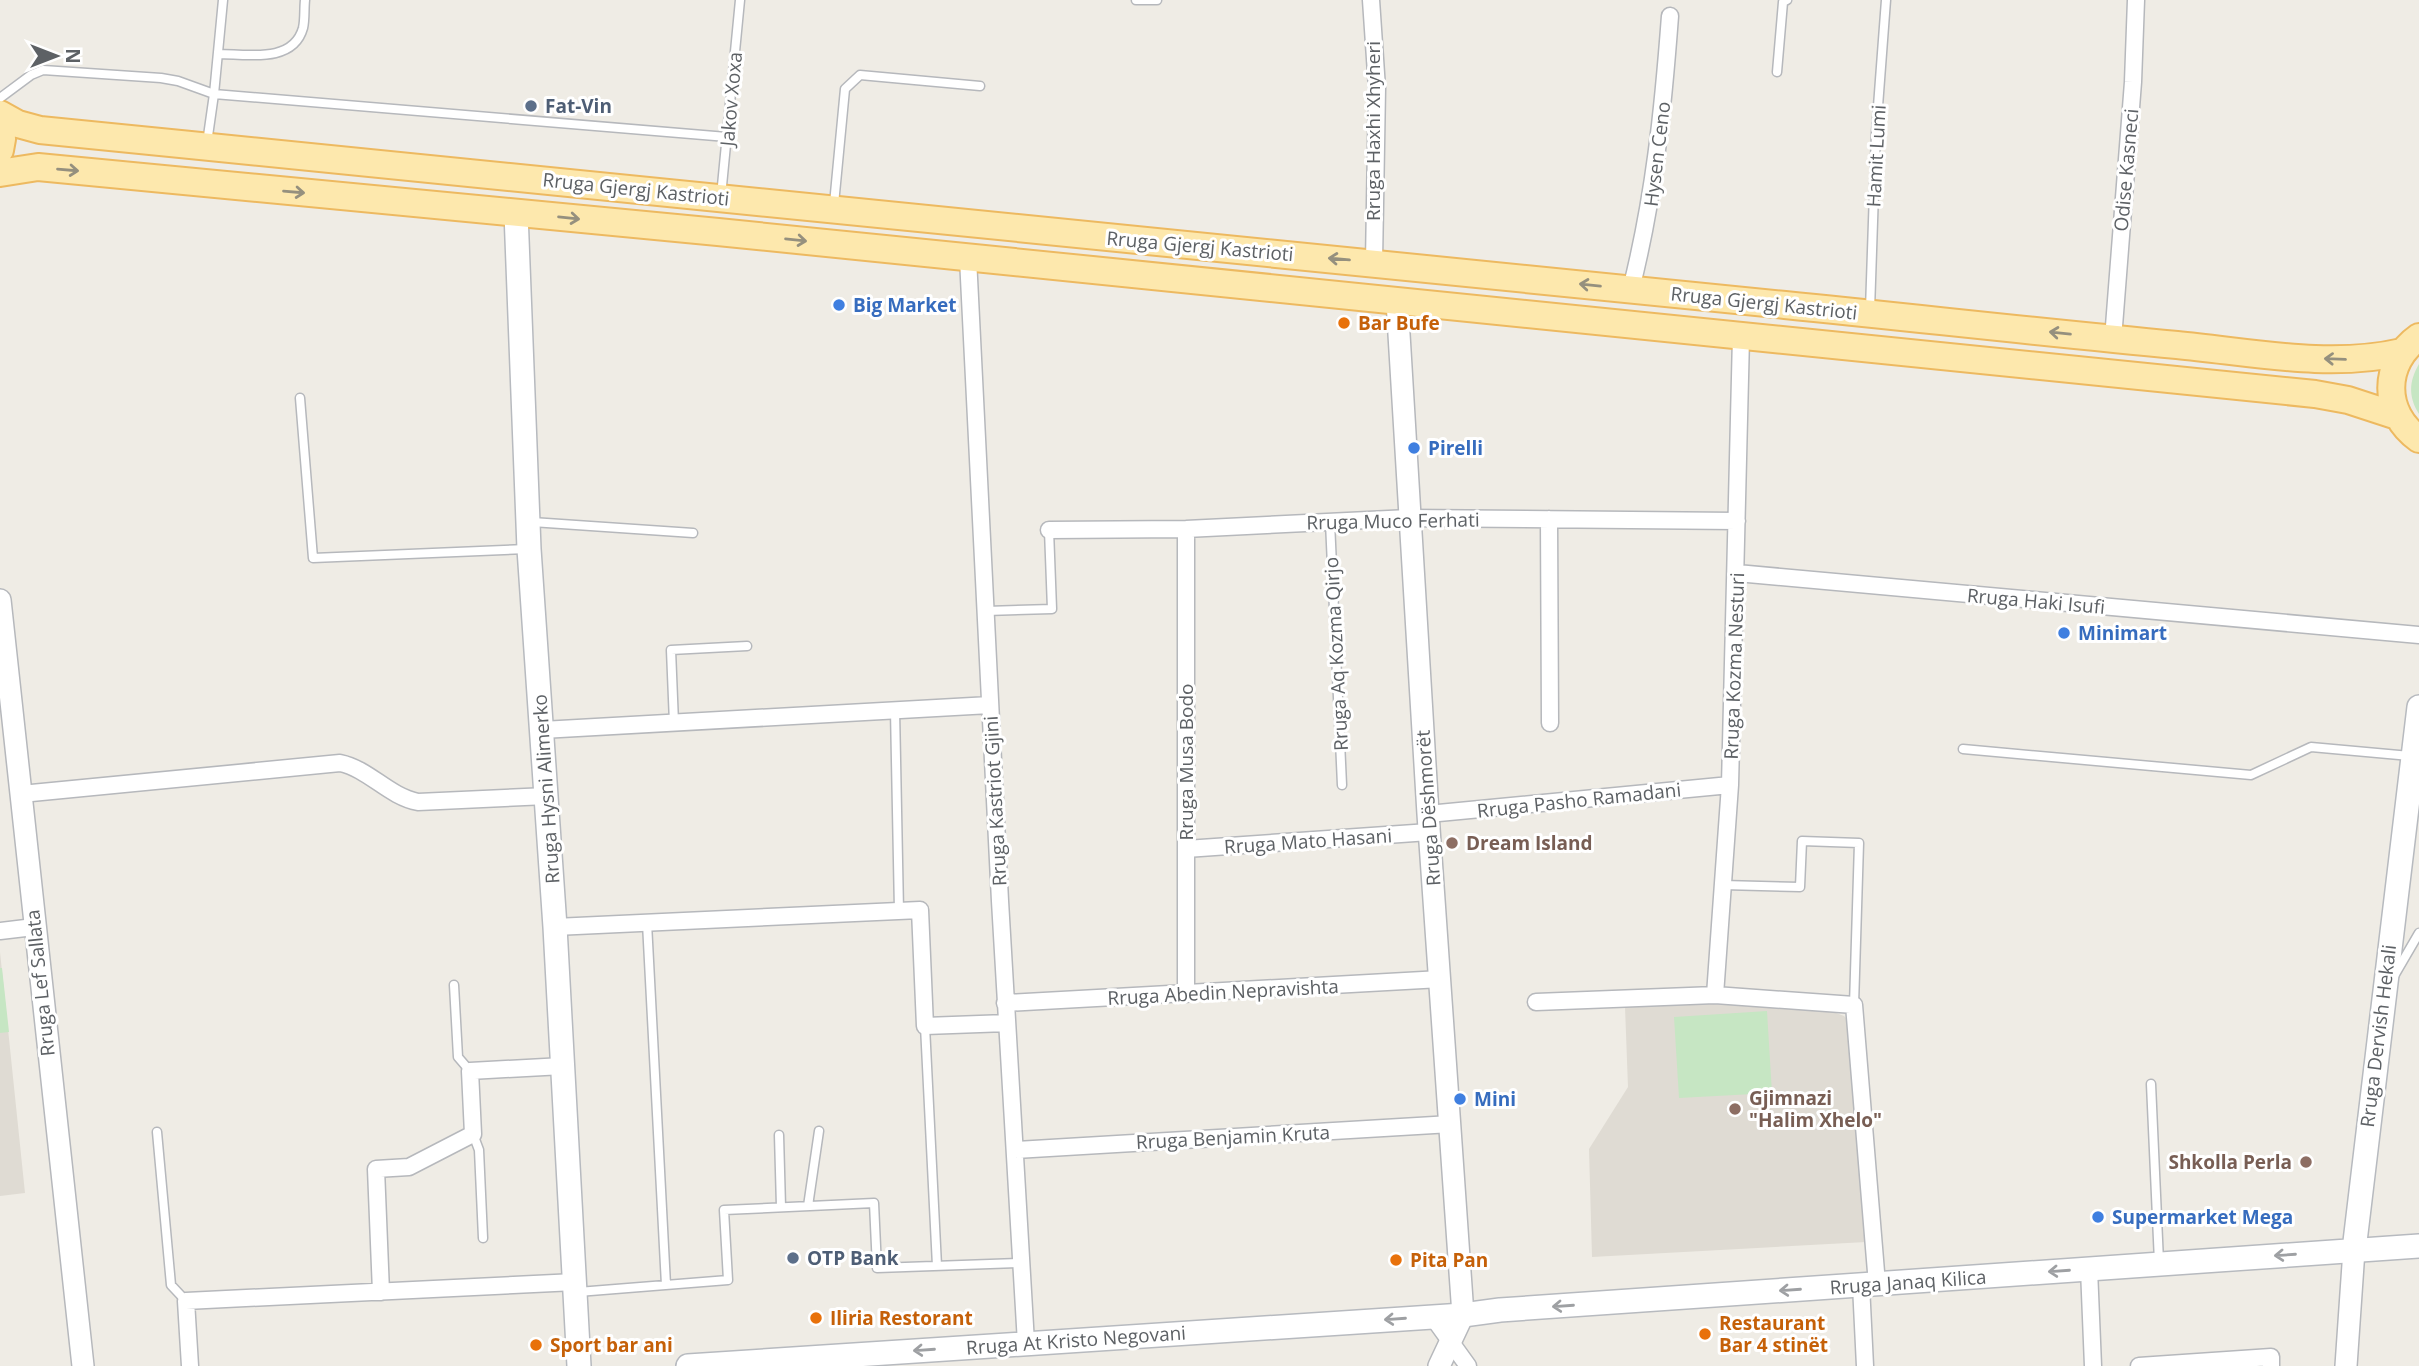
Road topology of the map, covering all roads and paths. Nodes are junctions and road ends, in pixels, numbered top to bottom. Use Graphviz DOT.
graph roads {
  1 [pos="223,0"];
  2 [pos="304,0"];
  3 [pos="740,0"];
  4 [pos="1136,0"];
  5 [pos="1157,0"];
  6 [pos="1371,0"];
  7 [pos="1787,0"];
  8 [pos="1886,0"];
  9 [pos="2136,0"];
  10 [pos="1670,16"];
  11 [pos="218,54"];
  12 [pos="1777,72"];
  13 [pos="980,86"];
  14 [pos="214,94"];
  15 [pos="0,98"];
  16 [pos="0,114"];
  17 [pos="0,124"];
  18 [pos="727,137"];
  19 [pos="207,146"];
  20 [pos="0,150"];
  21 [pos="0,173"];
  22 [pos="721,197"];
  23 [pos="833,209"];
  24 [pos="516,213"];
  25 [pos="968,258"];
  26 [pos="1374,262"];
  27 [pos="1632,289"];
  28 [pos="1397,302"];
  29 [pos="1870,313"];
  30 [pos="1741,337"];
  31 [pos="2113,339"];
  32 [pos="2411,344"];
  33 [pos="300,398"];
  34 [pos="2411,435"];
  35 [pos="1409,518"];
  36 [pos="1549,519"];
  37 [pos="1737,521"];
  38 [pos="528,522"];
  39 [pos="1330,522"];
  40 [pos="1186,529"];
  41 [pos="1049,530"];
  42 [pos="693,533"];
  43 [pos="529,549"];
  44 [pos="1737,573"];
  45 [pos="0,600"];
  46 [pos="986,611"];
  47 [pos="2419,635"];
  48 [pos="747,646"];
  49 [pos="3,660"];
  50 [pos="990,705"];
  51 [pos="2419,707"];
  52 [pos="895,710"];
  53 [pos="674,723"];
  54 [pos="1550,723"];
  55 [pos="542,730"];
  56 [pos="1963,748"];
  57 [pos="2413,756"];
  58 [pos="1342,785"];
  59 [pos="1730,785"];
  60 [pos="20,794"];
  61 [pos="547,796"];
  62 [pos="2413,805"];
  63 [pos="1429,823"];
  64 [pos="1186,849"];
  65 [pos="1723,885"];
  66 [pos="899,911"];
  67 [pos="647,923"];
  68 [pos="34,927"];
  69 [pos="555,927"];
  70 [pos="0,931"];
  71 [pos="2419,933"];
  72 [pos="1441,979"];
  73 [pos="454,985"];
  74 [pos="2384,993"];
  75 [pos="1186,994"];
  76 [pos="1715,995"];
  77 [pos="1536,1002"];
  78 [pos="1005,1003"];
  79 [pos="1854,1005"];
  80 [pos="1007,1023"];
  81 [pos="925,1026"];
  82 [pos="563,1066"];
  83 [pos="470,1071"];
  84 [pos="2151,1084"];
  85 [pos="1451,1124"];
  86 [pos="819,1131"];
  87 [pos="156,1132"];
  88 [pos="473,1134"];
  89 [pos="779,1135"];
  90 [pos="1015,1150"];
  91 [pos="808,1206"];
  92 [pos="781,1207"];
  93 [pos="483,1238"];
  94 [pos="2419,1246"];
  95 [pos="2354,1250"];
  96 [pos="1022,1263"];
  97 [pos="2159,1264"];
  98 [pos="937,1266"];
  99 [pos="2089,1269"];
  100 [pos="666,1285"];
  101 [pos="1869,1285"];
  102 [pos="575,1287"];
  103 [pos="380,1292"];
  104 [pos="186,1301"];
  105 [pos="1463,1315"];
  106 [pos="1432,1316"];
  107 [pos="1450,1342"];
  108 [pos="1026,1343"];
  109 [pos="784,1363"];
  110 [pos="2242,1363"];
  111 [pos="83,1366"];
  112 [pos="190,1366"];
  113 [pos="579,1366"];
  114 [pos="688,1366"];
  115 [pos="1440,1366"];
  116 [pos="1468,1366"];
  117 [pos="1865,1366"];
  118 [pos="2093,1366"];
  119 [pos="2139,1366"];
  120 [pos="2271,1366"];
  121 [pos="2346,1366"];
  1 -- 11 [label="lane"];
  2 -- 11 [label="lane"];
  3 -- 18 [label="lane, Jakov Xoxa"];
  4 -- 5 [label="lane"];
  6 -- 26 [label="street, Rruga Haxhi Xhyheri"];
  7 -- 12 [label="lane"];
  8 -- 29 [label="lane, Hamit Lumi"];
  9 -- 31 [label="street, Odise Kasneci"];
  10 -- 27 [label="street, Hysen Ceno"];
  11 -- 14 [label="lane"];
  13 -- 23 [label="lane"];
  14 -- 15 [label="lane"];
  14 -- 18 [label="lane"];
  14 -- 19 [label="lane"];
  16 -- 19 [label="main road, Rruga Gjergj Kastrioti"];
  17 -- 20 [label="main road"];
  18 -- 22 [label="lane, Jakov Xoxa"];
  19 -- 22 [label="main road, Rruga Gjergj Kastrioti"];
  21 -- 24 [label="main road, Rruga Gjergj Kastrioti, one-way"];
  22 -- 23 [label="main road, Rruga Gjergj Kastrioti"];
  26 -- 23 [label="main road, Rruga Gjergj Kastrioti, one-way"];
  24 -- 25 [label="main road, Rruga Gjergj Kastrioti, one-way"];
  24 -- 38 [label="main road, Rruga Hysni Alimerko"];
  25 -- 28 [label="main road, Rruga Gjergj Kastrioti"];
  25 -- 46 [label="street, Rruga Kastriot Gjini"];
  27 -- 26 [label="main road, Rruga Gjergj Kastrioti, one-way"];
  27 -- 29 [label="main road, Rruga Gjergj Kastrioti"];
  28 -- 30 [label="main road, Rruga Gjergj Kastrioti"];
  28 -- 35 [label="street, Rruga Dëshmorët"];
  31 -- 29 [label="main road, Rruga Gjergj Kastrioti, one-way"];
  30 -- 34 [label="main road, Rruga Gjergj Kastrioti"];
  30 -- 37 [label="street, Rruga Kozma Nesturi"];
  32 -- 31 [label="main road, Rruga Gjergj Kastrioti, one-way"];
  32 -- 34 [label="main road"];
  33 -- 43 [label="lane"];
  35 -- 36 [label="street, Rruga Muco Ferhati"];
  35 -- 39 [label="street, Rruga Muco Ferhati"];
  35 -- 63 [label="street, Rruga Dëshmorët"];
  36 -- 37 [label="street, Rruga Muco Ferhati"];
  36 -- 54 [label="street"];
  37 -- 44 [label="street, Rruga Kozma Nesturi"];
  38 -- 42 [label="lane"];
  38 -- 43 [label="main road, Rruga Hysni Alimerko"];
  39 -- 40 [label="street, Rruga Muco Ferhati"];
  39 -- 58 [label="lane, Rruga Aq Kozma Qirjo"];
  40 -- 41 [label="street, Rruga Muco Ferhati"];
  40 -- 64 [label="street, Rruga Musa Bodo"];
  41 -- 46 [label="lane"];
  43 -- 55 [label="main road, Rruga Hysni Alimerko"];
  44 -- 47 [label="street, Rruga Haki Isufi"];
  44 -- 59 [label="street, Rruga Kozma Nesturi"];
  45 -- 49 [label="street, Rruga Lef Sallata"];
  46 -- 50 [label="street, Rruga Kastriot Gjini"];
  48 -- 53 [label="lane"];
  49 -- 60 [label="street, Rruga Lef Sallata"];
  50 -- 52 [label="street"];
  50 -- 78 [label="street, Rruga Kastriot Gjini"];
  51 -- 57 [label="main road, Rruga Dervish Hekali"];
  52 -- 53 [label="street"];
  52 -- 66 [label="lane"];
  53 -- 55 [label="street"];
  55 -- 61 [label="main road, Rruga Hysni Alimerko"];
  56 -- 57 [label="lane"];
  57 -- 62 [label="main road, Rruga Dervish Hekali"];
  59 -- 63 [label="street, Rruga Pasho Ramadani"];
  59 -- 65 [label="street, Rruga Kozma Nesturi"];
  60 -- 61 [label="street"];
  60 -- 68 [label="street, Rruga Lef Sallata"];
  61 -- 69 [label="main road, Rruga Hysni Alimerko"];
  62 -- 74 [label="main road, Rruga Dervish Hekali"];
  63 -- 64 [label="street, Rruga Mato Hasani"];
  63 -- 72 [label="street, Rruga Dëshmorët"];
  64 -- 75 [label="street, Rruga Musa Bodo"];
  65 -- 76 [label="street, Rruga Kozma Nesturi"];
  65 -- 79 [label="lane"];
  66 -- 67 [label="street"];
  66 -- 81 [label="street"];
  67 -- 69 [label="street"];
  67 -- 100 [label="lane"];
  68 -- 70 [label="street"];
  68 -- 111 [label="street, Rruga Lef Sallata"];
  69 -- 82 [label="main road, Rruga Hysni Alimerko"];
  71 -- 74 [label="lane"];
  72 -- 75 [label="street, Rruga Abedin Nepravishta"];
  72 -- 85 [label="street, Rruga Dëshmorët"];
  73 -- 83 [label="lane"];
  74 -- 95 [label="main road, Rruga Dervish Hekali"];
  75 -- 78 [label="street, Rruga Abedin Nepravishta"];
  76 -- 77 [label="street"];
  76 -- 79 [label="street"];
  78 -- 80 [label="street, Rruga Kastriot Gjini"];
  79 -- 101 [label="street"];
  80 -- 81 [label="street"];
  80 -- 90 [label="street, Rruga Kastriot Gjini"];
  81 -- 98 [label="lane"];
  82 -- 83 [label="street"];
  82 -- 102 [label="main road, Rruga Hysni Alimerko"];
  83 -- 88 [label="street"];
  84 -- 97 [label="lane"];
  85 -- 90 [label="street, Rruga Benjamin Kruta"];
  85 -- 105 [label="street, Rruga Dëshmorët"];
  86 -- 91 [label="lane"];
  87 -- 104 [label="lane"];
  88 -- 93 [label="lane"];
  88 -- 103 [label="street"];
  89 -- 92 [label="lane"];
  90 -- 96 [label="street, Rruga Kastriot Gjini"];
  91 -- 92 [label="lane"];
  91 -- 98 [label="lane"];
  92 -- 100 [label="lane"];
  94 -- 95 [label="main road, Rruga Janaq Kilica"];
  95 -- 97 [label="main road, Rruga Janaq Kilica, one-way"];
  95 -- 121 [label="street, Rruga Dervish Hekali"];
  96 -- 98 [label="lane"];
  96 -- 108 [label="street, Rruga Kastriot Gjini"];
  97 -- 99 [label="main road, Rruga Janaq Kilica"];
  99 -- 101 [label="main road, Rruga Janaq Kilica, one-way"];
  99 -- 118 [label="street"];
  100 -- 102 [label="lane"];
  101 -- 105 [label="main road, Rruga Janaq Kilica, one-way"];
  101 -- 117 [label="street"];
  102 -- 103 [label="street"];
  102 -- 113 [label="main road, Rruga Hysni Alimerko"];
  103 -- 104 [label="street"];
  104 -- 112 [label="street"];
  105 -- 106 [label="main road, Rruga At Kristo Negovani"];
  105 -- 107 [label="street"];
  106 -- 107 [label="street"];
  106 -- 108 [label="main road, Rruga At Kristo Negovani, one-way"];
  107 -- 115 [label="street"];
  107 -- 116 [label="street"];
  108 -- 109 [label="main road, Rruga At Kristo Negovani, one-way"];
  109 -- 114 [label="main road, Rruga At Kristo Negovani"];
  110 -- 119 [label="street"];
  110 -- 120 [label="street"];
}
